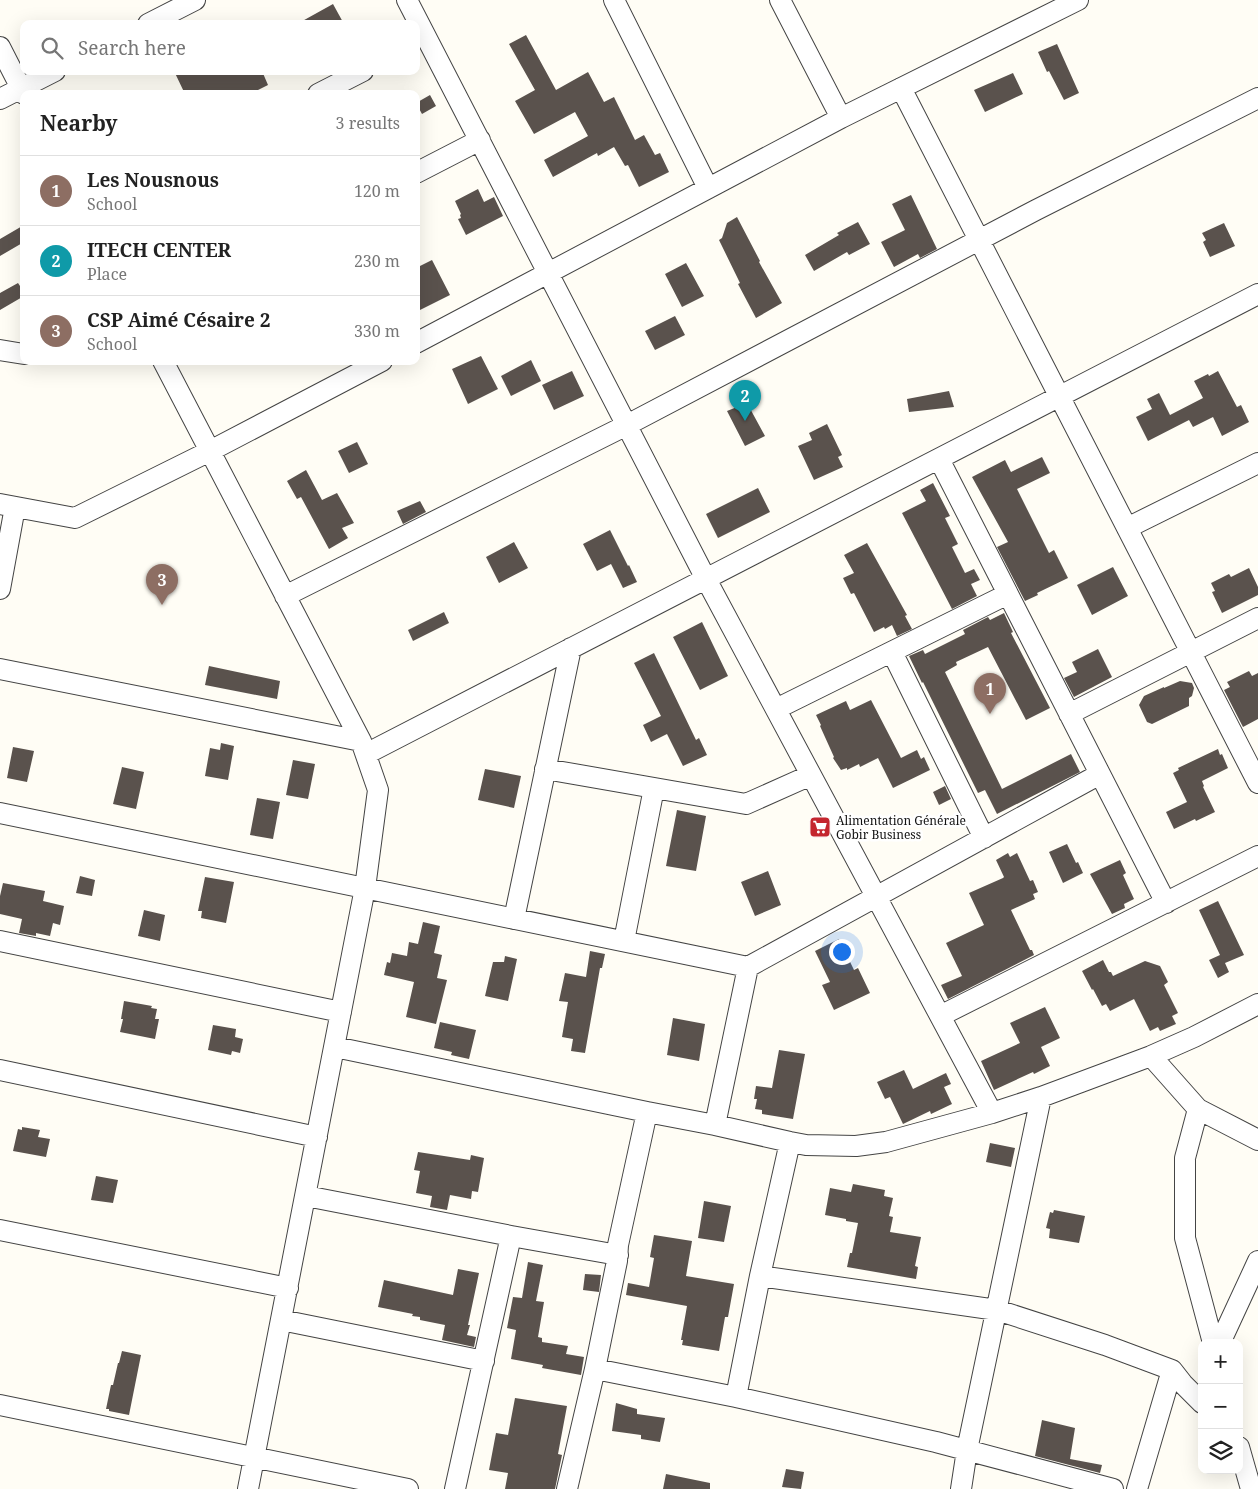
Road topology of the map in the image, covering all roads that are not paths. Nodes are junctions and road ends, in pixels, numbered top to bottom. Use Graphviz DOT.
graph roads {
  1 [pos="195,0"];
  2 [pos="407,0"];
  3 [pos="614,0"];
  4 [pos="780,0"];
  5 [pos="1078,0"];
  6 [pos="156,20"];
  7 [pos="414,20"];
  8 [pos="422,42"];
  9 [pos="0,47"];
  10 [pos="49,75"];
  11 [pos="355,75"];
  12 [pos="901,88"];
  13 [pos="22,90"];
  14 [pos="25,90"];
  15 [pos="326,90"];
  16 [pos="20,92"];
  17 [pos="1258,98"];
  18 [pos="0,99"];
  19 [pos="841,118"];
  20 [pos="480,140"];
  21 [pos="420,171"];
  22 [pos="708,188"];
  23 [pos="979,240"];
  24 [pos="548,273"];
  25 [pos="1258,294"];
  26 [pos="420,341"];
  27 [pos="0,350"];
  28 [pos="20,353"];
  29 [pos="165,365"];
  30 [pos="374,365"];
  31 [pos="1059,396"];
  32 [pos="627,425"];
  33 [pos="210,451"];
  34 [pos="939,458"];
  35 [pos="1258,463"];
  36 [pos="8,506"];
  37 [pos="1127,528"];
  38 [pos="706,579"];
  39 [pos="0,589"];
  40 [pos="1008,594"];
  41 [pos="286,596"];
  42 [pos="1258,618"];
  43 [pos="571,648"];
  44 [pos="892,652"];
  45 [pos="1191,652"];
  46 [pos="0,668"];
  47 [pos="776,709"];
  48 [pos="1069,714"];
  49 [pos="363,747"];
  50 [pos="546,769"];
  51 [pos="811,774"];
  52 [pos="1100,774"];
  53 [pos="1258,783"];
  54 [pos="654,788"];
  55 [pos="0,813"];
  56 [pos="984,838"];
  57 [pos="1258,856"];
  58 [pos="366,888"];
  59 [pos="876,897"];
  60 [pos="1166,903"];
  61 [pos="514,918"];
  62 [pos="0,941"];
  63 [pos="624,941"];
  64 [pos="748,967"];
  65 [pos="1258,1004"];
  66 [pos="341,1012"];
  67 [pos="940,1016"];
  68 [pos="335,1047"];
  69 [pos="1151,1056"];
  70 [pos="0,1070"];
  71 [pos="1041,1097"];
  72 [pos="1198,1109"];
  73 [pos="647,1112"];
  74 [pos="992,1114"];
  75 [pos="715,1125"];
  76 [pos="317,1138"];
  77 [pos="1258,1140"];
  78 [pos="790,1142"];
  79 [pos="306,1196"];
  80 [pos="0,1230"];
  81 [pos="512,1236"];
  82 [pos="618,1255"];
  83 [pos="1258,1261"];
  84 [pos="760,1276"];
  85 [pos="288,1288"];
  86 [pos="997,1310"];
  87 [pos="282,1320"];
  88 [pos="1212,1339"];
  89 [pos="1222,1339"];
  90 [pos="484,1361"];
  91 [pos="595,1368"];
  92 [pos="1172,1370"];
  93 [pos="736,1397"];
  94 [pos="1198,1399"];
  95 [pos="0,1404"];
  96 [pos="967,1450"];
  97 [pos="255,1456"];
  98 [pos="1243,1461"];
  99 [pos="1243,1471"];
  100 [pos="1250,1486"];
  101 [pos="248,1489"];
  102 [pos="408,1489"];
  103 [pos="455,1489"];
  104 [pos="566,1489"];
  105 [pos="961,1489"];
  106 [pos="1113,1489"];
  107 [pos="1137,1489"];
  1 -- 6 [label="street"];
  2 -- 7 [label="street"];
  3 -- 22 [label="street"];
  4 -- 19 [label="street"];
  5 -- 12 [label="street"];
  8 -- 20 [label="street"];
  9 -- 13 [label="street"];
  10 -- 14 [label="street"];
  11 -- 15 [label="street"];
  12 -- 19 [label="street"];
  12 -- 23 [label="street"];
  16 -- 18 [label="street"];
  17 -- 23 [label="street"];
  19 -- 22 [label="street"];
  20 -- 21 [label="street"];
  20 -- 24 [label="street"];
  22 -- 24 [label="street"];
  23 -- 31 [label="street"];
  23 -- 32 [label="street"];
  24 -- 26 [label="street"];
  24 -- 32 [label="street"];
  25 -- 31 [label="street"];
  27 -- 28 [label="street"];
  29 -- 33 [label="street"];
  30 -- 33 [label="street"];
  31 -- 34 [label="street"];
  31 -- 37 [label="street"];
  32 -- 38 [label="street"];
  32 -- 41 [label="street"];
  33 -- 36 [label="street"];
  33 -- 41 [label="street"];
  34 -- 38 [label="street"];
  34 -- 40 [label="street"];
  35 -- 37 [label="street"];
  36 -- 39 [label="street"];
  37 -- 45 [label="street"];
  38 -- 43 [label="street"];
  38 -- 47 [label="street"];
  40 -- 44 [label="street"];
  40 -- 48 [label="street"];
  41 -- 49 [label="street"];
  42 -- 45 [label="street"];
  43 -- 49 [label="street"];
  43 -- 50 [label="street"];
  44 -- 47 [label="street"];
  44 -- 56 [label="street"];
  45 -- 48 [label="street"];
  45 -- 53 [label="street"];
  46 -- 49 [label="street"];
  47 -- 51 [label="street"];
  48 -- 52 [label="street"];
  49 -- 58 [label="street"];
  50 -- 54 [label="street"];
  50 -- 61 [label="street"];
  51 -- 54 [label="street"];
  51 -- 59 [label="street"];
  52 -- 56 [label="street"];
  52 -- 60 [label="street"];
  54 -- 63 [label="street"];
  55 -- 58 [label="street"];
  56 -- 59 [label="street"];
  57 -- 60 [label="street"];
  58 -- 61 [label="street"];
  58 -- 66 [label="street"];
  59 -- 64 [label="street"];
  59 -- 67 [label="street"];
  60 -- 67 [label="street"];
  61 -- 63 [label="street"];
  62 -- 66 [label="street"];
  63 -- 64 [label="street"];
  64 -- 75 [label="street"];
  65 -- 69 [label="street"];
  66 -- 68 [label="street"];
  67 -- 74 [label="street"];
  68 -- 73 [label="street"];
  68 -- 76 [label="street"];
  69 -- 71 [label="street"];
  69 -- 72 [label="street"];
  70 -- 76 [label="street"];
  71 -- 74 [label="street"];
  71 -- 86 [label="street"];
  72 -- 77 [label="street"];
  72 -- 88 [label="street"];
  73 -- 75 [label="street"];
  73 -- 82 [label="street"];
  74 -- 78 [label="street"];
  75 -- 78 [label="street"];
  76 -- 79 [label="street"];
  78 -- 84 [label="street"];
  79 -- 81 [label="street"];
  79 -- 85 [label="street"];
  80 -- 85 [label="street"];
  81 -- 82 [label="street"];
  81 -- 90 [label="street"];
  82 -- 91 [label="street"];
  83 -- 89 [label="street"];
  84 -- 86 [label="street"];
  84 -- 93 [label="street"];
  85 -- 87 [label="street"];
  86 -- 92 [label="street"];
  86 -- 96 [label="street"];
  87 -- 90 [label="street"];
  87 -- 97 [label="street"];
  90 -- 103 [label="street"];
  91 -- 93 [label="street"];
  91 -- 104 [label="street"];
  92 -- 94 [label="street"];
  92 -- 107 [label="street"];
  93 -- 96 [label="street"];
  95 -- 97 [label="street"];
  96 -- 105 [label="street"];
  96 -- 106 [label="street"];
  97 -- 101 [label="street"];
  97 -- 102 [label="street"];
  98 -- 100 [label="street"];
  99 -- 100 [label="street"];
}
